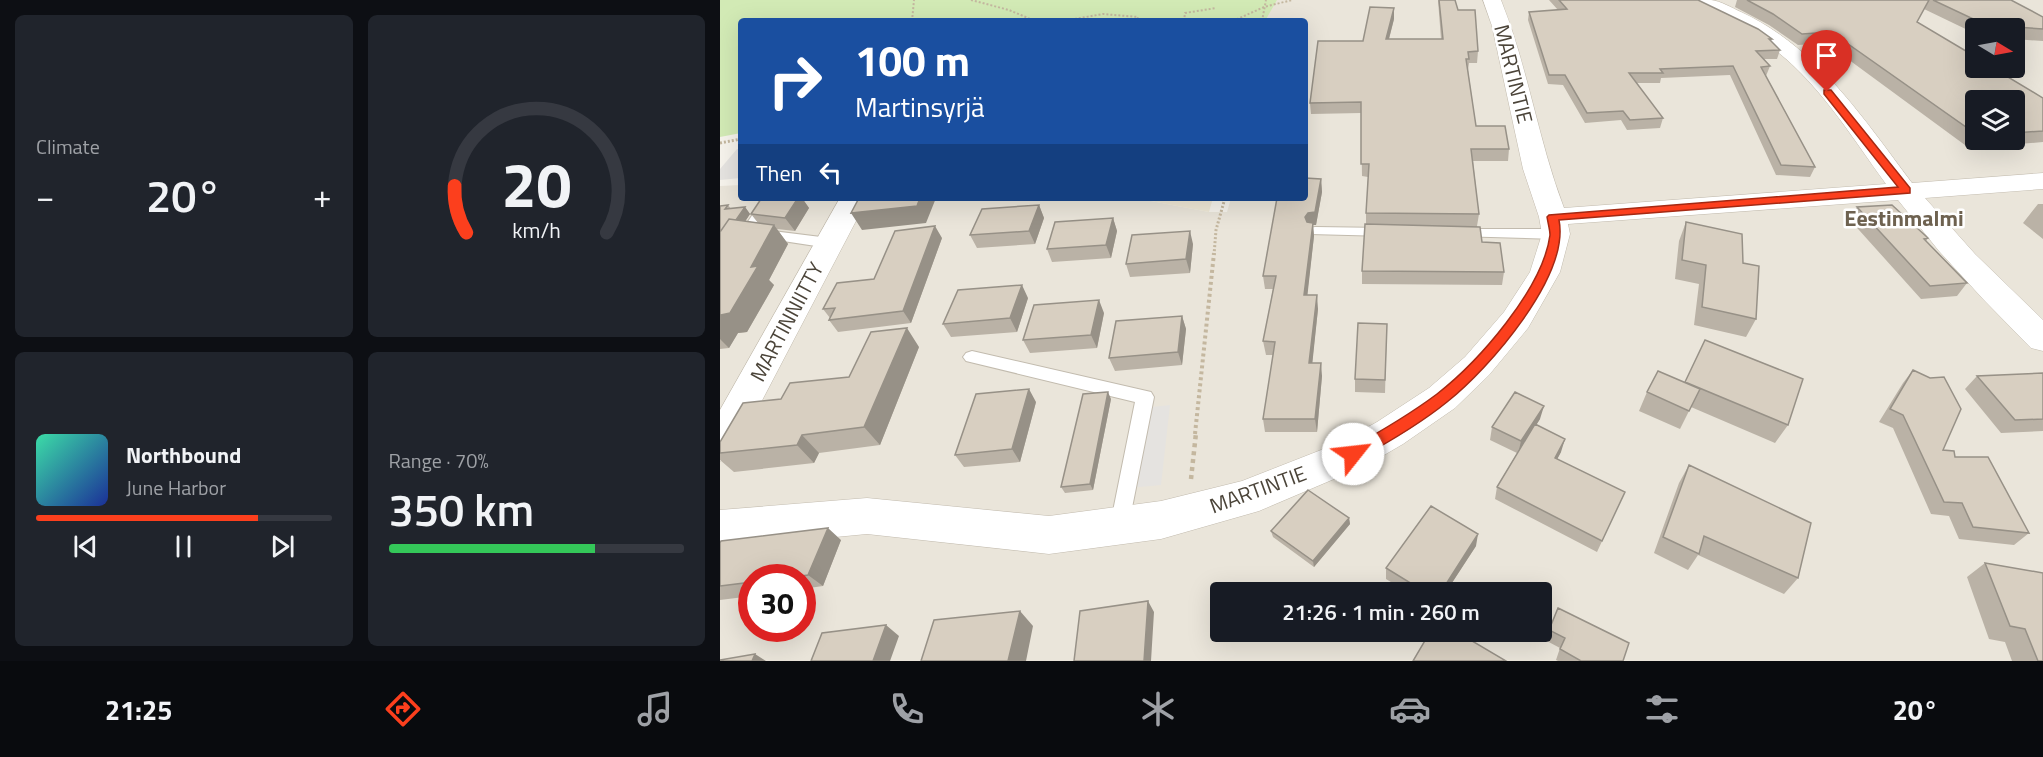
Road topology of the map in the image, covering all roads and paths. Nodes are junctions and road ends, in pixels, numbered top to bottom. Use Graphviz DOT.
graph roads {
  1 [pos="914,0"];
  2 [pos="971,0"];
  3 [pos="1266,0"];
  4 [pos="1292,0"];
  5 [pos="1492,0"];
  6 [pos="1697,0"];
  7 [pos="1264,7"];
  8 [pos="1216,8"];
  9 [pos="912,18"];
  10 [pos="1028,18"];
  11 [pos="1080,18"];
  12 [pos="1138,18"];
  13 [pos="1184,18"];
  14 [pos="1240,18"];
  15 [pos="1262,18"];
  16 [pos="738,140"];
  17 [pos="720,143"];
  18 [pos="2043,181"];
  19 [pos="1906,190"];
  20 [pos="852,201"];
  21 [pos="1224,201"];
  22 [pos="762,211"];
  23 [pos="1554,226"];
  24 [pos="1315,231"];
  25 [pos="1395,232"];
  26 [pos="1441,233"];
  27 [pos="829,243"];
  28 [pos="2043,339"];
  29 [pos="972,357"];
  30 [pos="720,445"];
  31 [pos="1196,512"];
  32 [pos="1120,527"];
  33 [pos="720,529"];
  1 -- 9 [label="path"];
  2 -- 10 [label="path"];
  3 -- 7 [label="path"];
  4 -- 7 [label="path"];
  5 -- 23 [label="street, MARTINTIE"];
  6 -- 19 [label="street"];
  7 -- 14 [label="path"];
  7 -- 15 [label="path"];
  8 -- 13 [label="path"];
  11 -- 12 [label="path"];
  16 -- 17 [label="path"];
  18 -- 19 [label="street"];
  19 -- 23 [label="street"];
  19 -- 28 [label="street"];
  20 -- 27 [label="street, MARTINNIITTY"];
  21 -- 31 [label="path"];
  22 -- 27 [label="lane"];
  23 -- 26 [label="lane"];
  23 -- 31 [label="street, MARTINTIE"];
  24 -- 25 [label="lane"];
  27 -- 30 [label="street, MARTINNIITTY"];
  29 -- 32 [label="lane"];
  31 -- 32 [label="street, MARTINTIE"];
  32 -- 33 [label="street, MARTINTIE"];
}
